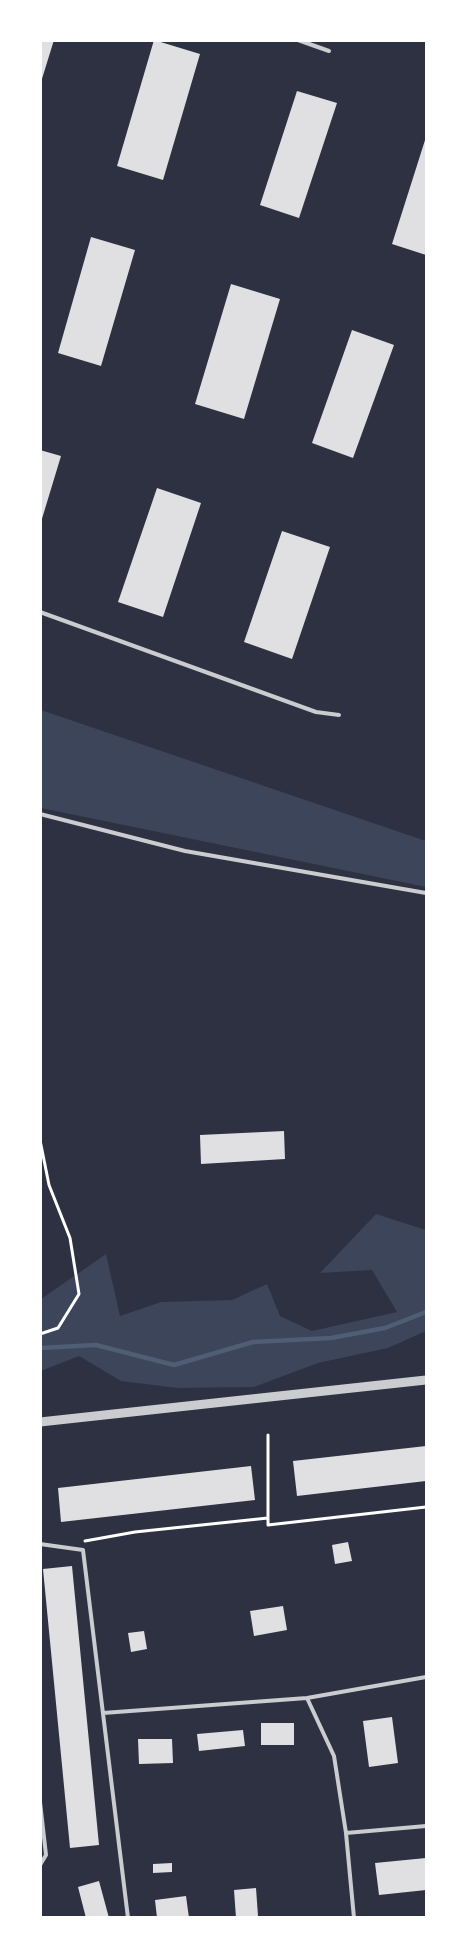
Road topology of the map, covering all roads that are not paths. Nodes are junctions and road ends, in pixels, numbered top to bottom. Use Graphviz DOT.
graph roads {
  1 [pos="298,40"];
  2 [pos="329,51"];
  3 [pos="40,612"];
  4 [pos="339,715"];
  5 [pos="40,814"];
  6 [pos="426,893"];
  7 [pos="426,1380"];
  8 [pos="40,1422"];
  9 [pos="40,1544"];
  10 [pos="426,1677"];
  11 [pos="307,1698"];
  12 [pos="103,1713"];
  13 [pos="40,1802"];
  14 [pos="426,1826"];
  15 [pos="346,1833"];
  16 [pos="40,1865"];
  17 [pos="128,1917"];
  18 [pos="354,1917"];
  1 -- 2 [label="lane"];
  3 -- 4 [label="lane"];
  5 -- 6 [label="lane"];
  7 -- 8 [label="street"];
  9 -- 12 [label="lane"];
  10 -- 11 [label="lane"];
  11 -- 12 [label="lane"];
  11 -- 15 [label="lane"];
  12 -- 17 [label="lane"];
  13 -- 16 [label="lane"];
  14 -- 15 [label="lane"];
  15 -- 18 [label="lane"];
}
